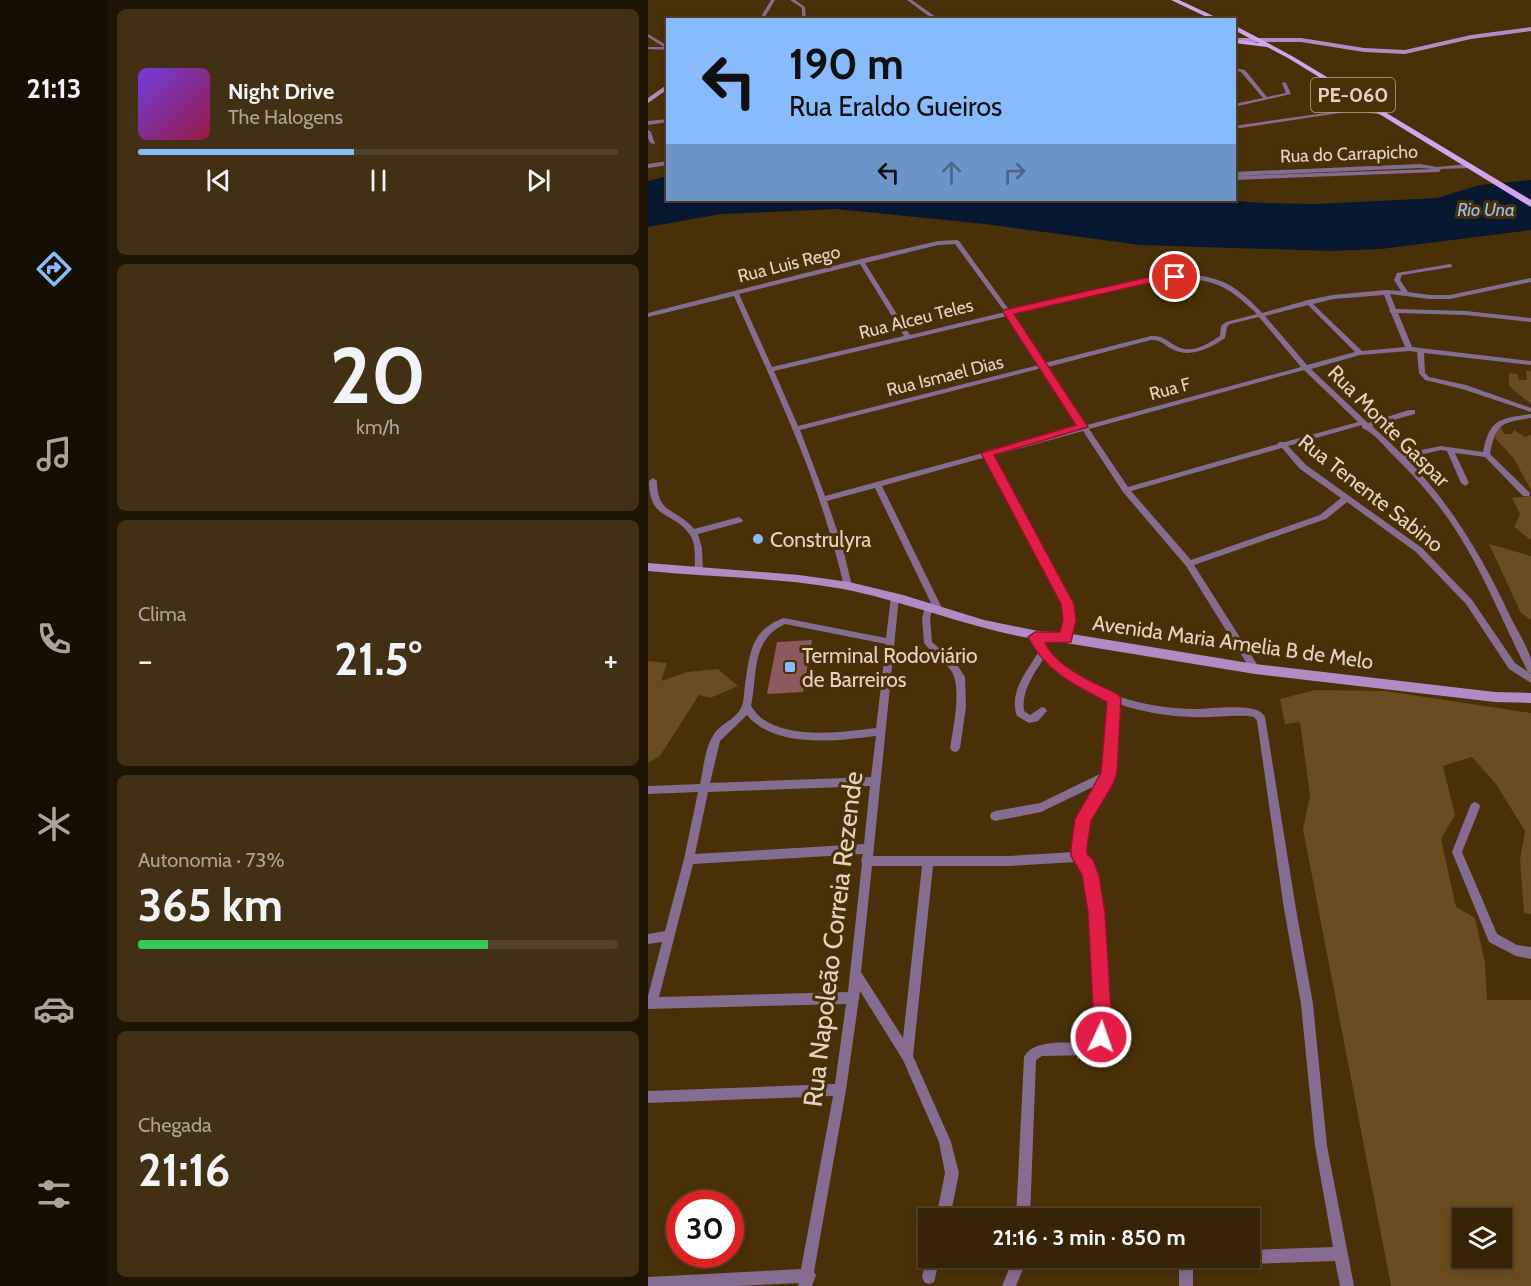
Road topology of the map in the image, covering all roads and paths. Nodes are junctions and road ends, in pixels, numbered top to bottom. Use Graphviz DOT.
graph roads {
  1 [pos="773,0"];
  2 [pos="792,0"];
  3 [pos="909,0"];
  4 [pos="1174,0"];
  5 [pos="762,18"];
  6 [pos="804,18"];
  7 [pos="935,18"];
  8 [pos="1214,18"];
  9 [pos="1236,28"];
  10 [pos="1531,29"];
  11 [pos="1244,31"];
  12 [pos="648,35"];
  13 [pos="1236,38"];
  14 [pos="1260,39"];
  15 [pos="1236,40"];
  16 [pos="1236,40"];
  17 [pos="666,47"];
  18 [pos="1274,47"];
  19 [pos="648,48"];
  20 [pos="666,48"];
  21 [pos="1236,69"];
  22 [pos="1284,83"];
  23 [pos="666,88"];
  24 [pos="1265,98"];
  25 [pos="648,101"];
  26 [pos="1236,105"];
  27 [pos="1385,114"];
  28 [pos="666,120"];
  29 [pos="648,123"];
  30 [pos="1236,128"];
  31 [pos="648,132"];
  32 [pos="653,143"];
  33 [pos="666,163"];
  34 [pos="648,166"];
  35 [pos="1469,166"];
  36 [pos="1236,176"];
  37 [pos="1531,204"];
  38 [pos="861,261"];
  39 [pos="1450,266"];
  40 [pos="1175,277"];
  41 [pos="1531,280"];
  42 [pos="1386,292"];
  43 [pos="1405,293"];
  44 [pos="736,294"];
  45 [pos="1308,302"];
  46 [pos="1392,311"];
  47 [pos="1008,312"];
  48 [pos="1258,314"];
  49 [pos="648,315"];
  50 [pos="1531,320"];
  51 [pos="908,337"];
  52 [pos="1409,349"];
  53 [pos="1420,351"];
  54 [pos="1360,353"];
  55 [pos="1531,363"];
  56 [pos="1042,366"];
  57 [pos="1306,368"];
  58 [pos="769,370"];
  59 [pos="1531,410"];
  60 [pos="1412,412"];
  61 [pos="1531,416"];
  62 [pos="1363,424"];
  63 [pos="1082,427"];
  64 [pos="796,429"];
  65 [pos="1282,444"];
  66 [pos="1450,449"];
  67 [pos="987,453"];
  68 [pos="1486,454"];
  69 [pos="1399,457"];
  70 [pos="652,481"];
  71 [pos="1465,483"];
  72 [pos="877,484"];
  73 [pos="1126,490"];
  74 [pos="1526,494"];
  75 [pos="823,499"];
  76 [pos="1346,499"];
  77 [pos="739,520"];
  78 [pos="693,532"];
  79 [pos="1189,564"];
  80 [pos="648,567"];
  81 [pos="699,572"];
  82 [pos="848,586"];
  83 [pos="895,597"];
  84 [pos="933,607"];
  85 [pos="1035,637"];
  86 [pos="1066,638"];
  87 [pos="891,642"];
  88 [pos="1043,652"];
  89 [pos="1255,669"];
  90 [pos="1531,669"];
  91 [pos="1531,679"];
  92 [pos="1531,698"];
  93 [pos="1114,699"];
  94 [pos="746,707"];
  95 [pos="1042,711"];
  96 [pos="879,732"];
  97 [pos="955,747"];
  98 [pos="1108,775"];
  99 [pos="875,781"];
  100 [pos="706,786"];
  101 [pos="648,790"];
  102 [pos="1475,807"];
  103 [pos="995,816"];
  104 [pos="867,855"];
  105 [pos="1079,856"];
  106 [pos="689,859"];
  107 [pos="928,860"];
  108 [pos="667,936"];
  109 [pos="648,939"];
  110 [pos="1531,953"];
  111 [pos="856,974"];
  112 [pos="853,998"];
  113 [pos="650,1003"];
  114 [pos="907,1056"];
  115 [pos="840,1090"];
  116 [pos="648,1097"];
  117 [pos="945,1208"];
  118 [pos="1023,1208"];
  119 [pos="1342,1254"];
  120 [pos="1260,1257"];
  121 [pos="931,1268"];
  122 [pos="1017,1268"];
  123 [pos="1186,1268"];
  124 [pos="929,1277"];
  125 [pos="807,1281"];
  126 [pos="648,1284"];
  127 [pos="1009,1286"];
  128 [pos="1186,1286"];
  129 [pos="1347,1286"];
  1 -- 5 [label="street"];
  2 -- 6 [label="street"];
  3 -- 7 [label="street"];
  4 -- 8 [label="main road"];
  9 -- 11 [label="main road, PE-060 / PE-060"];
  10 -- 14 [label="street"];
  11 -- 13 [label="main road"];
  11 -- 14 [label="main road, PE-060 / PE-060"];
  12 -- 17 [label="street"];
  14 -- 15 [label="street"];
  14 -- 18 [label="main road, PE-060 / PE-060"];
  16 -- 18 [label="main road"];
  18 -- 27 [label="main road, PE-060 / PE-060"];
  19 -- 20 [label="street"];
  21 -- 24 [label="street"];
  22 -- 24 [label="street"];
  23 -- 25 [label="street"];
  24 -- 26 [label="street"];
  27 -- 30 [label="street"];
  27 -- 35 [label="main road, PE-060 / PE-060"];
  28 -- 29 [label="street"];
  31 -- 32 [label="street"];
  33 -- 34 [label="street"];
  35 -- 36 [label="street, Rua do Carrapicho"];
  35 -- 37 [label="main road, PE-060"];
  38 -- 44 [label="street, Rua Luis Rego"];
  38 -- 47 [label="street, Rua Luis Rego"];
  38 -- 51 [label="street"];
  39 -- 43 [label="street"];
  40 -- 47 [label="street, Rua Alceu Teles"];
  40 -- 48 [label="street, Rua Monte Gaspar"];
  41 -- 43 [label="street"];
  42 -- 43 [label="street"];
  42 -- 45 [label="street"];
  42 -- 46 [label="street"];
  44 -- 49 [label="street, Rua Luis Rego"];
  44 -- 58 [label="street"];
  45 -- 48 [label="street"];
  45 -- 54 [label="street"];
  46 -- 50 [label="street"];
  46 -- 52 [label="street"];
  47 -- 51 [label="street, Rua Alceu Teles"];
  47 -- 56 [label="street"];
  48 -- 56 [label="street, Rua Ismael Dias"];
  48 -- 57 [label="street, Rua Monte Gaspar"];
  51 -- 58 [label="street, Rua Alceu Teles"];
  52 -- 53 [label="street, Rua F"];
  52 -- 54 [label="street, Rua F"];
  53 -- 55 [label="street, Rua F"];
  53 -- 59 [label="street"];
  54 -- 57 [label="street, Rua F"];
  56 -- 63 [label="street"];
  56 -- 64 [label="street, Rua Ismael Dias"];
  57 -- 62 [label="street, Rua Monte Gaspar"];
  57 -- 63 [label="street, Rua F"];
  58 -- 64 [label="street"];
  60 -- 62 [label="street, Rua Tenente Sabino"];
  61 -- 68 [label="street"];
  62 -- 65 [label="street, Rua Tenente Sabino"];
  62 -- 69 [label="street, Rua Monte Gaspar"];
  63 -- 67 [label="street, Rua F"];
  63 -- 73 [label="street"];
  64 -- 75 [label="street"];
  65 -- 73 [label="street, Rua Tenente Sabino"];
  65 -- 76 [label="street, Rua Tenente Sabino"];
  66 -- 68 [label="street"];
  66 -- 69 [label="street"];
  66 -- 71 [label="street"];
  67 -- 72 [label="street, Rua F"];
  67 -- 86 [label="street"];
  68 -- 74 [label="street"];
  69 -- 90 [label="street, Rua Monte Gaspar"];
  70 -- 78 [label="street"];
  72 -- 75 [label="street, Rua F"];
  72 -- 84 [label="street"];
  73 -- 79 [label="street"];
  75 -- 82 [label="street"];
  76 -- 79 [label="street"];
  76 -- 91 [label="street, Rua Tenente Sabino"];
  77 -- 78 [label="street"];
  78 -- 81 [label="street"];
  79 -- 89 [label="street"];
  80 -- 81 [label="street, Avenida Maria Amelia B de Melo"];
  81 -- 82 [label="street, Avenida Maria Amelia B de Melo"];
  82 -- 83 [label="street, Avenida Maria Amelia B de Melo"];
  83 -- 84 [label="street, Avenida Maria Amelia B de Melo"];
  83 -- 87 [label="street, Rua Napoleão Correia Rezende"];
  84 -- 85 [label="street, Avenida Maria Amelia B de Melo"];
  84 -- 97 [label="street"];
  85 -- 86 [label="street, Avenida Maria Amelia B de Melo"];
  85 -- 88 [label="street"];
  86 -- 89 [label="street, Avenida Maria Amelia B de Melo"];
  87 -- 94 [label="street"];
  87 -- 96 [label="street, Rua Napoleão Correia Rezende"];
  88 -- 93 [label="street"];
  88 -- 95 [label="street"];
  89 -- 92 [label="street, Avenida Maria Amelia B de Melo"];
  93 -- 98 [label="street"];
  93 -- 119 [label="street"];
  94 -- 96 [label="street"];
  94 -- 100 [label="street"];
  96 -- 99 [label="street, Rua Napoleão Correia Rezende"];
  98 -- 103 [label="street"];
  98 -- 105 [label="street"];
  99 -- 100 [label="street"];
  99 -- 104 [label="street, Rua Napoleão Correia Rezende"];
  100 -- 101 [label="street"];
  100 -- 106 [label="street"];
  102 -- 110 [label="street"];
  104 -- 106 [label="street"];
  104 -- 107 [label="street"];
  104 -- 111 [label="street, Rua Napoleão Correia Rezende"];
  105 -- 107 [label="street"];
  105 -- 118 [label="street"];
  106 -- 108 [label="street"];
  107 -- 114 [label="street"];
  108 -- 109 [label="street"];
  108 -- 113 [label="street"];
  111 -- 112 [label="street, Rua Napoleão Correia Rezende"];
  111 -- 114 [label="street"];
  112 -- 113 [label="street"];
  112 -- 115 [label="street, Rua Napoleão Correia Rezende"];
  114 -- 117 [label="street"];
  115 -- 116 [label="street"];
  115 -- 125 [label="street, Rua Napoleão Correia Rezende"];
  119 -- 120 [label="street"];
  119 -- 129 [label="street"];
  121 -- 124 [label="street"];
  122 -- 127 [label="street"];
  123 -- 128 [label="street"];
  125 -- 126 [label="street"];
}
